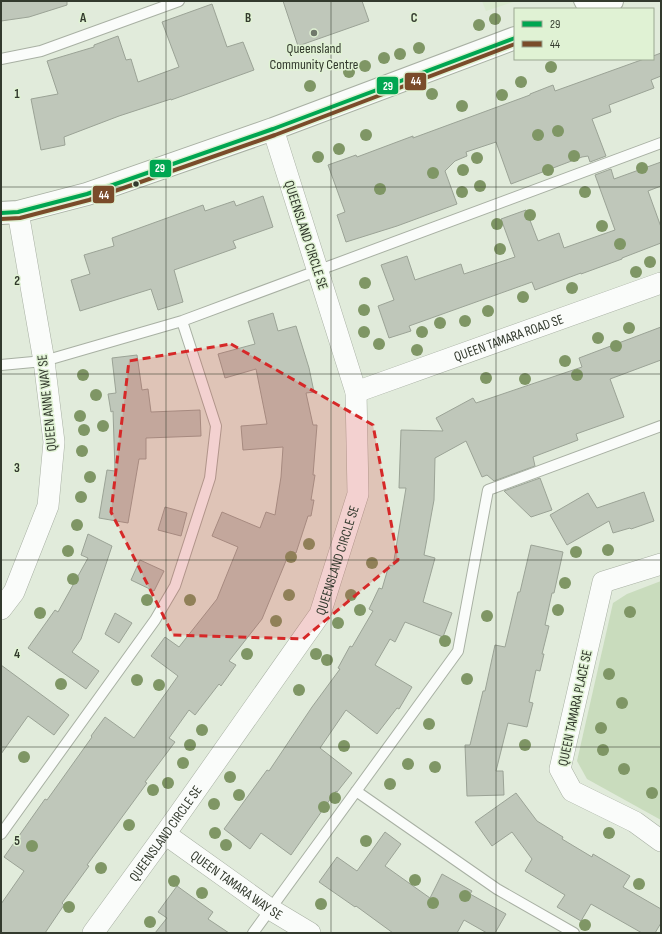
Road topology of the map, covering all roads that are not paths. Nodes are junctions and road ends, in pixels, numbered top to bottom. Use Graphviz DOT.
graph roads {
  1 [pos="179,1"];
  2 [pos="612,1"];
  3 [pos="594,8"];
  4 [pos="514,38"];
  5 [pos="1,59"];
  6 [pos="273,129"];
  7 [pos="661,143"];
  8 [pos="10,213"];
  9 [pos="317,270"];
  10 [pos="661,283"];
  11 [pos="182,321"];
  12 [pos="44,361"];
  13 [pos="1,365"];
  14 [pos="356,392"];
  15 [pos="661,426"];
  16 [pos="661,564"];
  17 [pos="1,610"];
  18 [pos="356,791"];
  19 [pos="1,834"];
  20 [pos="165,834"];
  21 [pos="661,841"];
  22 [pos="270,909"];
  23 [pos="93,933"];
  24 [pos="253,933"];
  25 [pos="310,933"];
  26 [pos="574,933"];
  1 -- 5 [label="lane"];
  2 -- 3 [label="street"];
  4 -- 6 [label="street"];
  6 -- 8 [label="street"];
  6 -- 9 [label="street, QUEENSLAND CIRCLE SE"];
  7 -- 9 [label="lane"];
  8 -- 12 [label="street, QUEEN ANNE WAY SE"];
  9 -- 11 [label="lane"];
  9 -- 14 [label="street, QUEENSLAND CIRCLE SE"];
  10 -- 14 [label="street, QUEEN TAMARA ROAD SE"];
  11 -- 12 [label="lane"];
  11 -- 19 [label="lane"];
  12 -- 13 [label="lane"];
  12 -- 17 [label="street, QUEEN ANNE WAY SE"];
  14 -- 20 [label="street, QUEENSLAND CIRCLE SE"];
  15 -- 18 [label="lane"];
  16 -- 21 [label="street, QUEEN TAMARA PLACE SE"];
  18 -- 22 [label="lane"];
  18 -- 26 [label="lane"];
  20 -- 22 [label="street, QUEEN TAMARA WAY SE"];
  20 -- 23 [label="street, QUEENSLAND CIRCLE SE"];
  22 -- 24 [label="lane"];
  22 -- 25 [label="street, QUEEN TAMARA WAY SE"];
}
